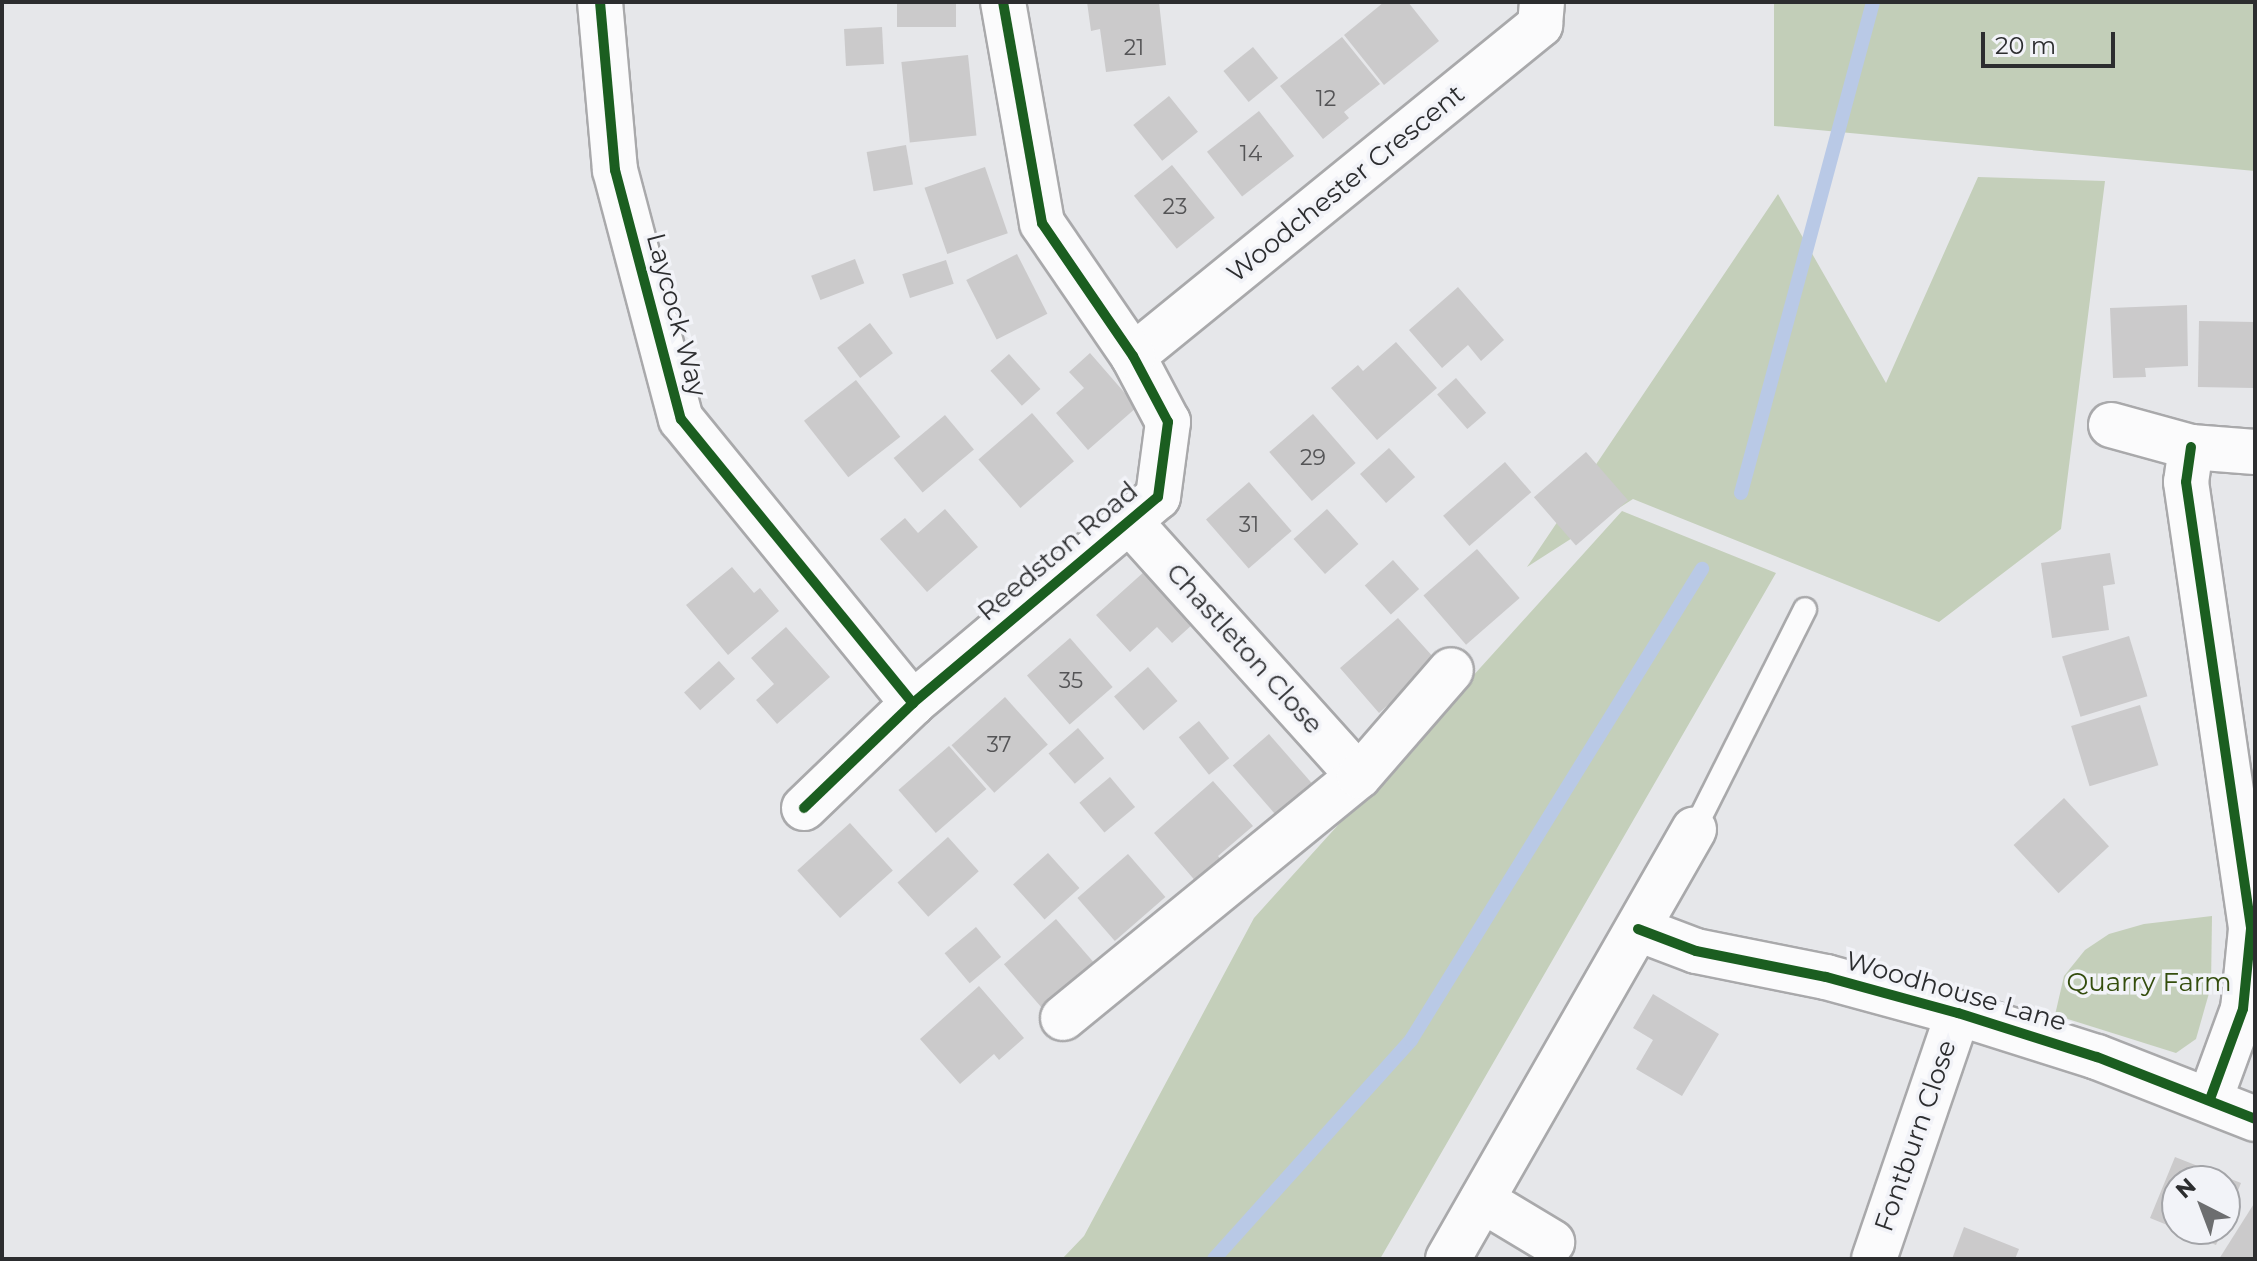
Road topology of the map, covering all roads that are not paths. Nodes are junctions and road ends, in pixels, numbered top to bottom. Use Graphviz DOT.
graph roads {
  1 [pos="600,2"];
  2 [pos="1003,2"];
  3 [pos="1542,2"];
  4 [pos="1133,356"];
  5 [pos="2111,425"];
  6 [pos="2191,447"];
  7 [pos="2255,452"];
  8 [pos="1129,521"];
  9 [pos="1805,609"];
  10 [pos="1451,670"];
  11 [pos="913,703"];
  12 [pos="1359,776"];
  13 [pos="804,808"];
  14 [pos="1694,830"];
  15 [pos="2250,865"];
  16 [pos="1638,929"];
  17 [pos="1958,1013"];
  18 [pos="1063,1018"];
  19 [pos="2210,1099"];
  20 [pos="2255,1119"];
  21 [pos="1482,1200"];
  22 [pos="1552,1242"];
  23 [pos="1448,1259"];
  24 [pos="1874,1259"];
  1 -- 11 [label="street, Laycock Way"];
  2 -- 4 [label="street, Reedston Road"];
  3 -- 4 [label="street, Woodchester Crescent"];
  4 -- 8 [label="street, Reedston Road"];
  5 -- 6 [label="street"];
  6 -- 7 [label="street"];
  6 -- 15 [label="street"];
  8 -- 11 [label="street, Reedston Road"];
  8 -- 12 [label="street, Chastleton Close"];
  9 -- 14 [label="lane"];
  10 -- 12 [label="street"];
  11 -- 13 [label="street, Reedston Road"];
  12 -- 18 [label="street"];
  14 -- 16 [label="street"];
  15 -- 19 [label="street"];
  16 -- 17 [label="street, Woodhouse Lane"];
  16 -- 21 [label="street"];
  17 -- 19 [label="street, Woodhouse Lane"];
  17 -- 24 [label="street, Fontburn Close"];
  19 -- 20 [label="street, Woodhouse Lane"];
  21 -- 22 [label="street"];
  21 -- 23 [label="street"];
}
